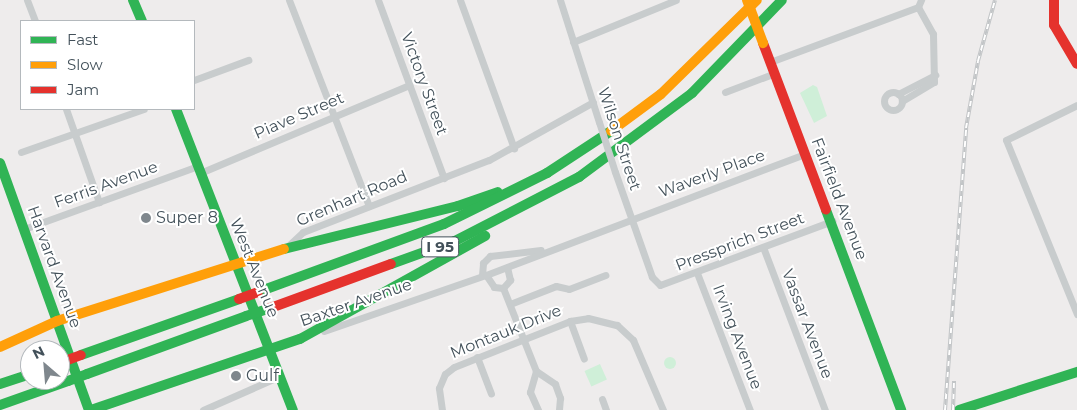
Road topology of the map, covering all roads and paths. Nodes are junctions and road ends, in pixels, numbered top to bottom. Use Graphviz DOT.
graph roads {
  1 [pos="27,0"];
  2 [pos="134,0"];
  3 [pos="289,0"];
  4 [pos="378,0"];
  5 [pos="460,0"];
  6 [pos="560,0"];
  7 [pos="676,0"];
  8 [pos="747,0"];
  9 [pos="757,0"];
  10 [pos="782,0"];
  11 [pos="1054,0"];
  12 [pos="920,3"];
  13 [pos="35,20"];
  14 [pos="142,20"];
  15 [pos="573,42"];
  16 [pos="248,60"];
  17 [pos="770,62"];
  18 [pos="1077,64"];
  19 [pos="775,73"];
  20 [pos="935,75"];
  21 [pos="195,80"];
  22 [pos="409,85"];
  23 [pos="725,92"];
  24 [pos="898,94"];
  25 [pos="902,101"];
  26 [pos="593,102"];
  27 [pos="1077,105"];
  28 [pos="66,110"];
  29 [pos="141,110"];
  30 [pos="176,110"];
  31 [pos="336,116"];
  32 [pos="75,134"];
  33 [pos="514,148"];
  34 [pos="21,152"];
  35 [pos="804,154"];
  36 [pos="0,163"];
  37 [pos="199,170"];
  38 [pos="547,173"];
  39 [pos="580,177"];
  40 [pos="444,178"];
  41 [pos="99,202"];
  42 [pos="369,206"];
  43 [pos="630,220"];
  44 [pos="832,221"];
  45 [pos="24,229"];
  46 [pos="563,245"];
  47 [pos="763,247"];
  48 [pos="284,249"];
  49 [pos="235,263"];
  50 [pos="507,267"];
  51 [pos="697,273"];
  52 [pos="484,275"];
  53 [pos="605,275"];
  54 [pos="656,285"];
  55 [pos="503,288"];
  56 [pos="510,304"];
  57 [pos="1077,314"];
  58 [pos="57,321"];
  59 [pos="570,321"];
  60 [pos="300,339"];
  61 [pos="523,339"];
  62 [pos="0,347"];
  63 [pos="270,348"];
  64 [pos="477,357"];
  65 [pos="584,358"];
  66 [pos="70,360"];
  67 [pos="536,371"];
  68 [pos="1077,372"];
  69 [pos="280,376"];
  70 [pos="20,377"];
  71 [pos="0,384"];
  72 [pos="491,393"];
  73 [pos="602,399"];
  74 [pos="0,405"];
  75 [pos="976,407"];
  76 [pos="90,410"];
  77 [pos="203,410"];
  78 [pos="294,410"];
  79 [pos="442,410"];
  80 [pos="538,410"];
  81 [pos="559,410"];
  82 [pos="606,410"];
  83 [pos="663,410"];
  84 [pos="750,410"];
  85 [pos="825,410"];
  86 [pos="901,410"];
  87 [pos="961,410"];
  1 -- 13 [label="street"];
  2 -- 14 [label="main road"];
  3 -- 31 [label="street"];
  4 -- 22 [label="street, Victory Street"];
  5 -- 33 [label="street"];
  6 -- 15 [label="street, Wilson Street"];
  7 -- 15 [label="street"];
  8 -- 17 [label="main road, Fairfield Avenue, bridge"];
  9 -- 38 [label="main road, I 95"];
  10 -- 39 [label="main road, I 95"];
  11 -- 18 [label="main road"];
  12 -- 17 [label="street"];
  12 -- 20 [label="street"];
  15 -- 26 [label="street, Wilson Street"];
  16 -- 21 [label="street"];
  17 -- 19 [label="main road, Fairfield Avenue"];
  19 -- 23 [label="street"];
  19 -- 35 [label="main road, Fairfield Avenue"];
  20 -- 24 [label="street"];
  20 -- 25 [label="street"];
  22 -- 31 [label="street, Piave Street"];
  22 -- 40 [label="street, Victory Street"];
  24 -- 25 [label="street"];
  24 -- 25 [label="street"];
  26 -- 33 [label="street, Grenhart Road"];
  26 -- 43 [label="street, Wilson Street, bridge"];
  27 -- 57 [label="street"];
  28 -- 32 [label="street"];
  29 -- 32 [label="street"];
  30 -- 37 [label="main road, West Avenue"];
  31 -- 37 [label="street, Piave Street"];
  31 -- 42 [label="street"];
  32 -- 34 [label="street"];
  32 -- 41 [label="street"];
  33 -- 40 [label="street, Grenhart Road"];
  35 -- 43 [label="street, Waverly Place"];
  35 -- 44 [label="main road, Fairfield Avenue"];
  36 -- 45 [label="main road, Harvard Avenue"];
  37 -- 41 [label="street, Ferris Avenue"];
  37 -- 49 [label="main road, West Avenue"];
  38 -- 48 [label="main road"];
  38 -- 66 [label="main road, I 95, bridge"];
  39 -- 60 [label="main road"];
  39 -- 74 [label="main road, I 95, bridge"];
  40 -- 42 [label="street, Grenhart Road"];
  41 -- 45 [label="street, Ferris Avenue"];
  42 -- 48 [label="street, Grenhart Road"];
  43 -- 46 [label="street, Baxter Avenue"];
  43 -- 54 [label="street, Wilson Street"];
  44 -- 47 [label="street, Pressprich Street"];
  44 -- 86 [label="main road, Fairfield Avenue"];
  45 -- 58 [label="main road, Harvard Avenue"];
  46 -- 50 [label="street, Baxter Avenue"];
  46 -- 52 [label="street"];
  47 -- 51 [label="street, Pressprich Street"];
  47 -- 85 [label="street, Vassar Avenue"];
  48 -- 49 [label="main road, Grenhart Road"];
  49 -- 58 [label="main road, Grenhart Road"];
  49 -- 63 [label="main road, West Avenue"];
  50 -- 52 [label="street, Baxter Avenue"];
  50 -- 55 [label="street"];
  51 -- 54 [label="street, Pressprich Street"];
  51 -- 84 [label="street, Irving Avenue"];
  52 -- 55 [label="street"];
  52 -- 60 [label="street, Baxter Avenue"];
  53 -- 56 [label="street"];
  55 -- 56 [label="street"];
  56 -- 61 [label="street"];
  58 -- 62 [label="main road, Grenhart Road"];
  58 -- 76 [label="main road, Harvard Avenue"];
  59 -- 61 [label="street, Montauk Drive"];
  59 -- 65 [label="street"];
  59 -- 83 [label="street, Montauk Drive"];
  60 -- 63 [label="main road, Baxter Avenue"];
  61 -- 64 [label="street, Montauk Drive"];
  61 -- 67 [label="street"];
  63 -- 69 [label="main road, West Avenue"];
  63 -- 76 [label="main road, Baxter Avenue"];
  64 -- 72 [label="street"];
  64 -- 79 [label="street, Montauk Drive"];
  67 -- 80 [label="street"];
  67 -- 81 [label="street"];
  68 -- 75 [label="main road"];
  69 -- 77 [label="street"];
  69 -- 78 [label="main road, West Avenue"];
  70 -- 71 [label="main road"];
  73 -- 82 [label="street"];
  75 -- 87 [label="main road"];
}
